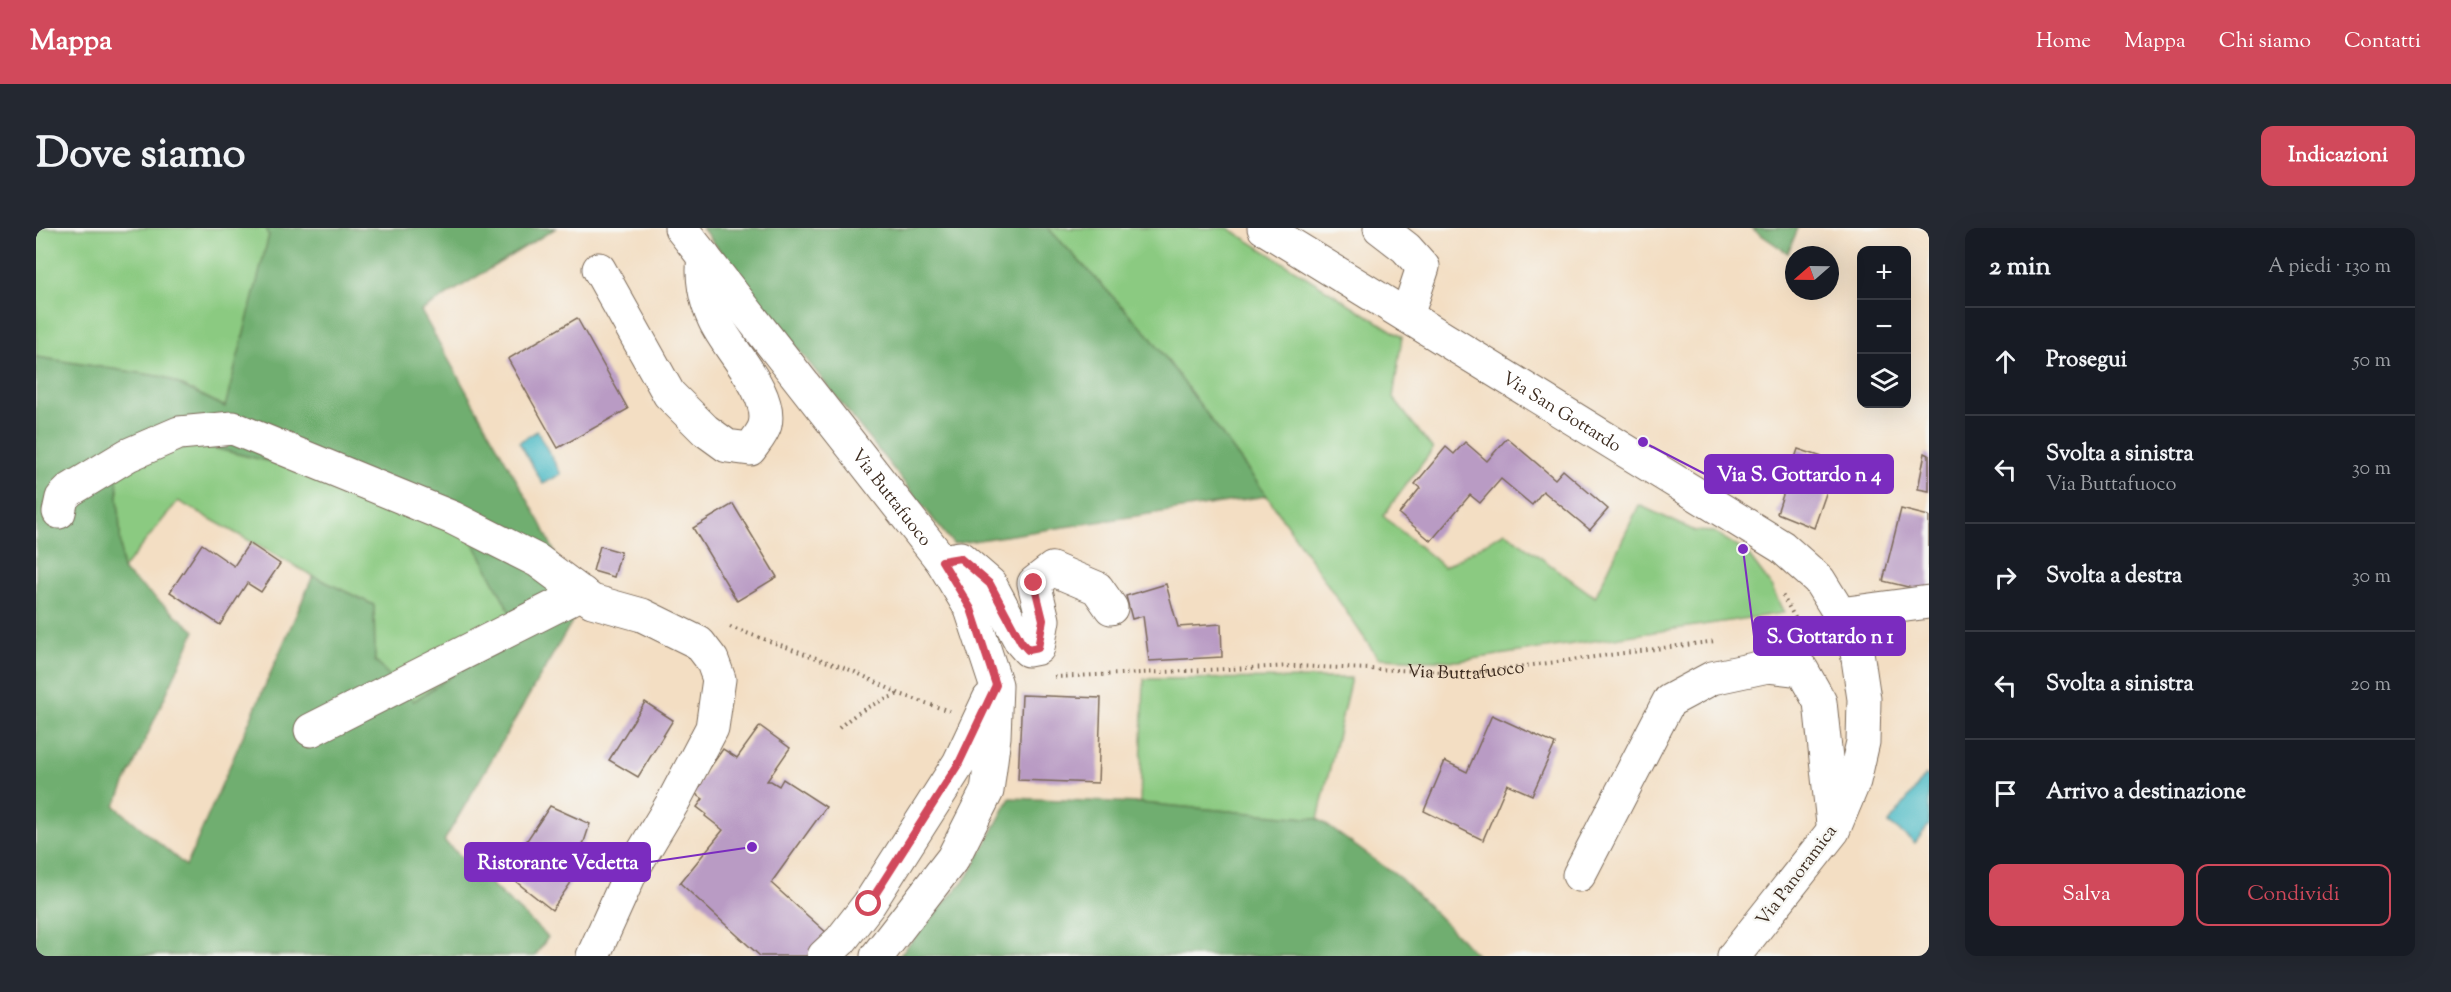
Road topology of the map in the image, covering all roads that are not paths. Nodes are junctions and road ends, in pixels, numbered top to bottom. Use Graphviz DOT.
graph roads {
  1 [pos="681,228"];
  2 [pos="1264,228"];
  3 [pos="1380,228"];
  4 [pos="704,257"];
  5 [pos="599,268"];
  6 [pos="1407,316"];
  7 [pos="58,512"];
  8 [pos="942,561"];
  9 [pos="582,593"];
  10 [pos="1929,602"];
  11 [pos="1111,608"];
  12 [pos="1840,614"];
  13 [pos="996,685"];
  14 [pos="311,730"];
  15 [pos="1833,831"];
  16 [pos="1579,875"];
  17 [pos="593,956"];
  18 [pos="824,956"];
  19 [pos="877,956"];
  20 [pos="1734,956"];
  1 -- 4 [label="street, Via Buttafuoco"];
  2 -- 6 [label="street, Via San Gottardo"];
  3 -- 6 [label="street"];
  4 -- 5 [label="street"];
  4 -- 8 [label="street, Via Buttafuoco"];
  6 -- 12 [label="street, Via San Gottardo"];
  7 -- 9 [label="street"];
  8 -- 11 [label="street"];
  8 -- 13 [label="street, Via Buttafuoco"];
  9 -- 14 [label="street"];
  9 -- 17 [label="street"];
  10 -- 12 [label="street"];
  12 -- 15 [label="street, Via Panoramica"];
  13 -- 18 [label="street"];
  13 -- 19 [label="street, Via Buttafuoco"];
  15 -- 16 [label="street"];
  15 -- 20 [label="street, Via Panoramica"];
}
